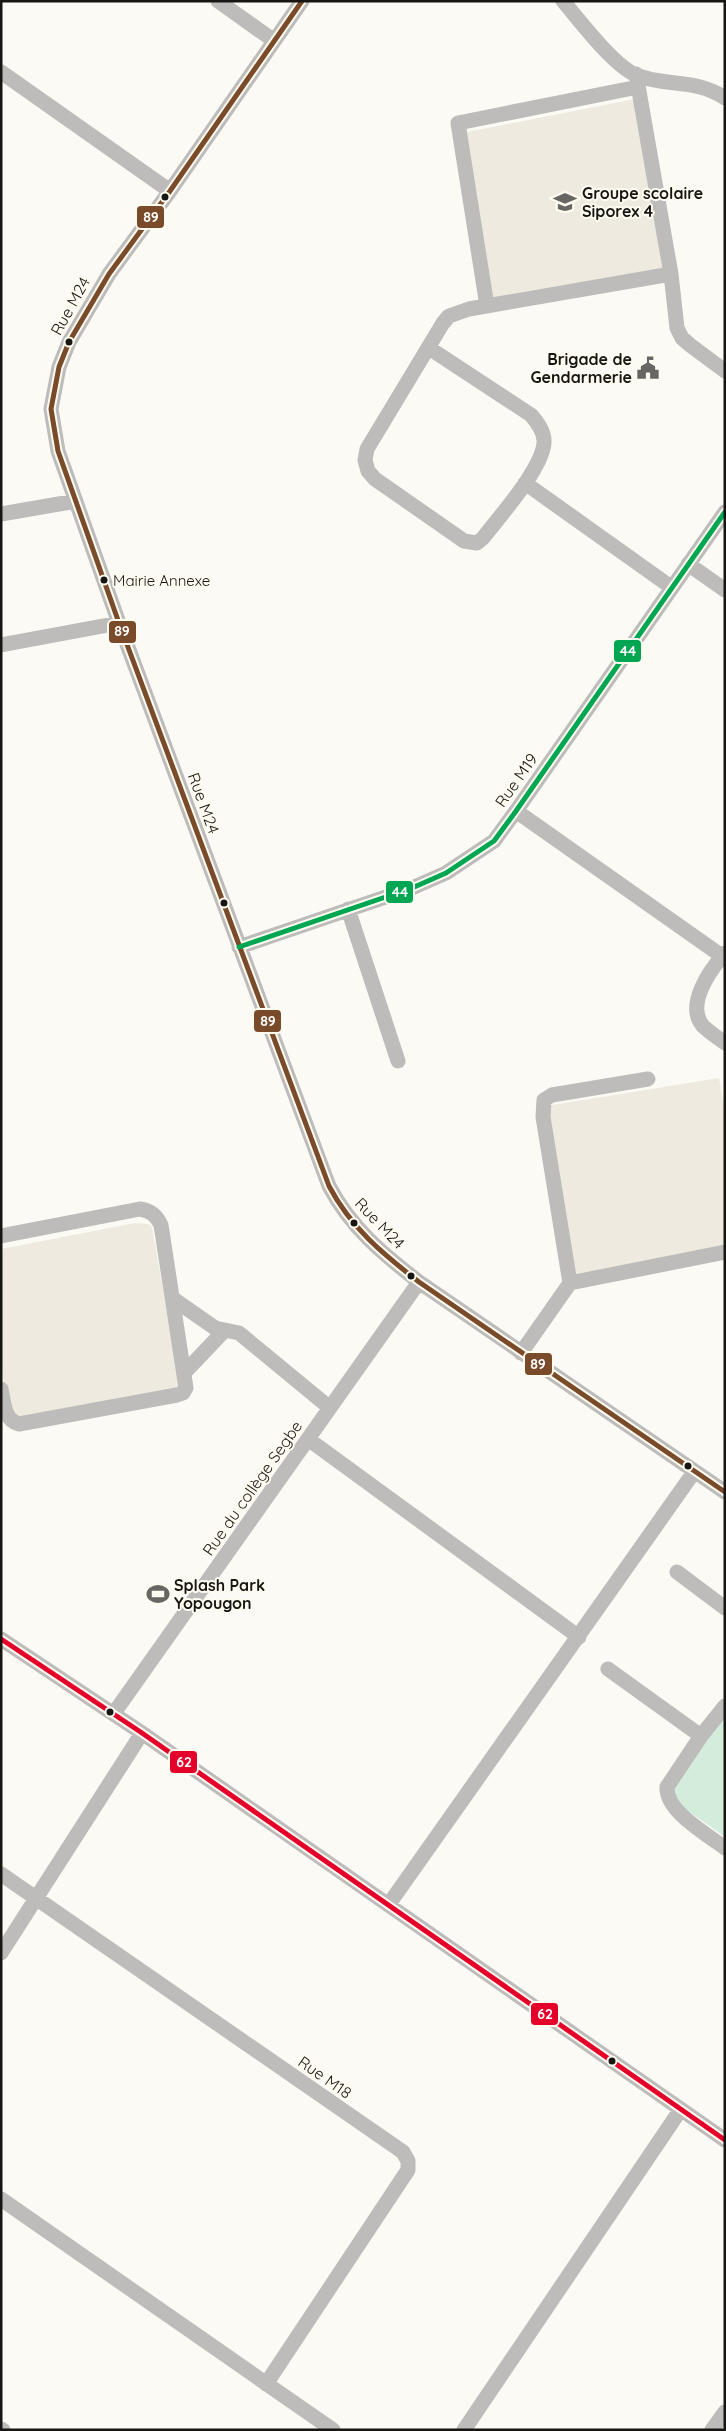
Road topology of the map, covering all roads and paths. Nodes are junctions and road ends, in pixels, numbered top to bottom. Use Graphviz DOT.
graph roads {
  1 [pos="218,1"];
  2 [pos="302,1"];
  3 [pos="563,1"];
  4 [pos="273,40"];
  5 [pos="1,72"];
  6 [pos="637,81"];
  7 [pos="725,98"];
  8 [pos="170,191"];
  9 [pos="671,274"];
  10 [pos="487,306"];
  11 [pos="429,348"];
  12 [pos="725,371"];
  13 [pos="525,483"];
  14 [pos="76,501"];
  15 [pos="725,512"];
  16 [pos="1,514"];
  17 [pos="688,564"];
  18 [pos="671,587"];
  19 [pos="725,590"];
  20 [pos="120,624"];
  21 [pos="1,645"];
  22 [pos="516,811"];
  23 [pos="348,909"];
  24 [pos="239,947"];
  25 [pos="723,955"];
  26 [pos="725,1043"];
  27 [pos="398,1061"];
  28 [pos="648,1079"];
  29 [pos="1,1236"];
  30 [pos="725,1252"];
  31 [pos="419,1282"];
  32 [pos="570,1284"];
  33 [pos="172,1298"];
  34 [pos="224,1331"];
  35 [pos="521,1353"];
  36 [pos="184,1373"];
  37 [pos="1,1388"];
  38 [pos="330,1408"];
  39 [pos="308,1439"];
  40 [pos="694,1472"];
  41 [pos="725,1492"];
  42 [pos="678,1572"];
  43 [pos="725,1608"];
  44 [pos="579,1637"];
  45 [pos="1,1639"];
  46 [pos="608,1669"];
  47 [pos="725,1706"];
  48 [pos="114,1713"];
  49 [pos="142,1733"];
  50 [pos="701,1736"];
  51 [pos="725,1848"];
  52 [pos="1,1874"];
  53 [pos="37,1899"];
  54 [pos="389,1904"];
  55 [pos="1,1953"];
  56 [pos="681,2109"];
  57 [pos="725,2140"];
  58 [pos="1,2199"];
  59 [pos="266,2384"];
  60 [pos="725,2412"];
  61 [pos="333,2430"];
  62 [pos="464,2430"];
  63 [pos="712,2430"];
  1 -- 4 [label="street"];
  2 -- 4 [label="street, Rue M24"];
  3 -- 6 [label="street"];
  4 -- 8 [label="street, Rue M24"];
  5 -- 8 [label="street"];
  6 -- 7 [label="street"];
  6 -- 9 [label="street"];
  6 -- 10 [label="street"];
  8 -- 14 [label="street, Rue M24"];
  9 -- 10 [label="street"];
  9 -- 12 [label="street"];
  10 -- 11 [label="street"];
  11 -- 13 [label="street"];
  11 -- 13 [label="street"];
  13 -- 18 [label="street"];
  14 -- 16 [label="street"];
  14 -- 20 [label="street, Rue M24"];
  15 -- 17 [label="street, Rue M19"];
  17 -- 18 [label="street, Rue M19"];
  17 -- 19 [label="street"];
  18 -- 22 [label="street, Rue M19"];
  20 -- 21 [label="street"];
  20 -- 24 [label="street, Rue M24"];
  22 -- 23 [label="street, Rue M19"];
  22 -- 25 [label="street"];
  23 -- 24 [label="street, Rue M19"];
  23 -- 27 [label="street"];
  24 -- 31 [label="street, Rue M24"];
  25 -- 26 [label="street"];
  28 -- 32 [label="street"];
  29 -- 33 [label="street"];
  30 -- 32 [label="street"];
  31 -- 35 [label="street, Rue M24"];
  31 -- 38 [label="street, Rue du collège Segbe"];
  32 -- 35 [label="street"];
  33 -- 34 [label="street"];
  33 -- 36 [label="street"];
  34 -- 36 [label="street"];
  34 -- 38 [label="street"];
  35 -- 40 [label="street, Rue M24"];
  36 -- 37 [label="street"];
  38 -- 39 [label="street, Rue du collège Segbe"];
  39 -- 44 [label="street"];
  39 -- 48 [label="street, Rue du collège Segbe"];
  40 -- 41 [label="street, Rue M24"];
  40 -- 44 [label="street"];
  42 -- 43 [label="street"];
  44 -- 54 [label="street"];
  45 -- 48 [label="street"];
  46 -- 50 [label="street"];
  47 -- 50 [label="street"];
  48 -- 49 [label="street"];
  49 -- 53 [label="street"];
  49 -- 54 [label="street"];
  50 -- 51 [label="street"];
  52 -- 53 [label="street, Rue M18"];
  53 -- 55 [label="street"];
  53 -- 59 [label="street, Rue M18"];
  54 -- 56 [label="street"];
  56 -- 57 [label="street"];
  56 -- 62 [label="street"];
  58 -- 59 [label="street"];
  59 -- 61 [label="street"];
  60 -- 63 [label="street"];
}
